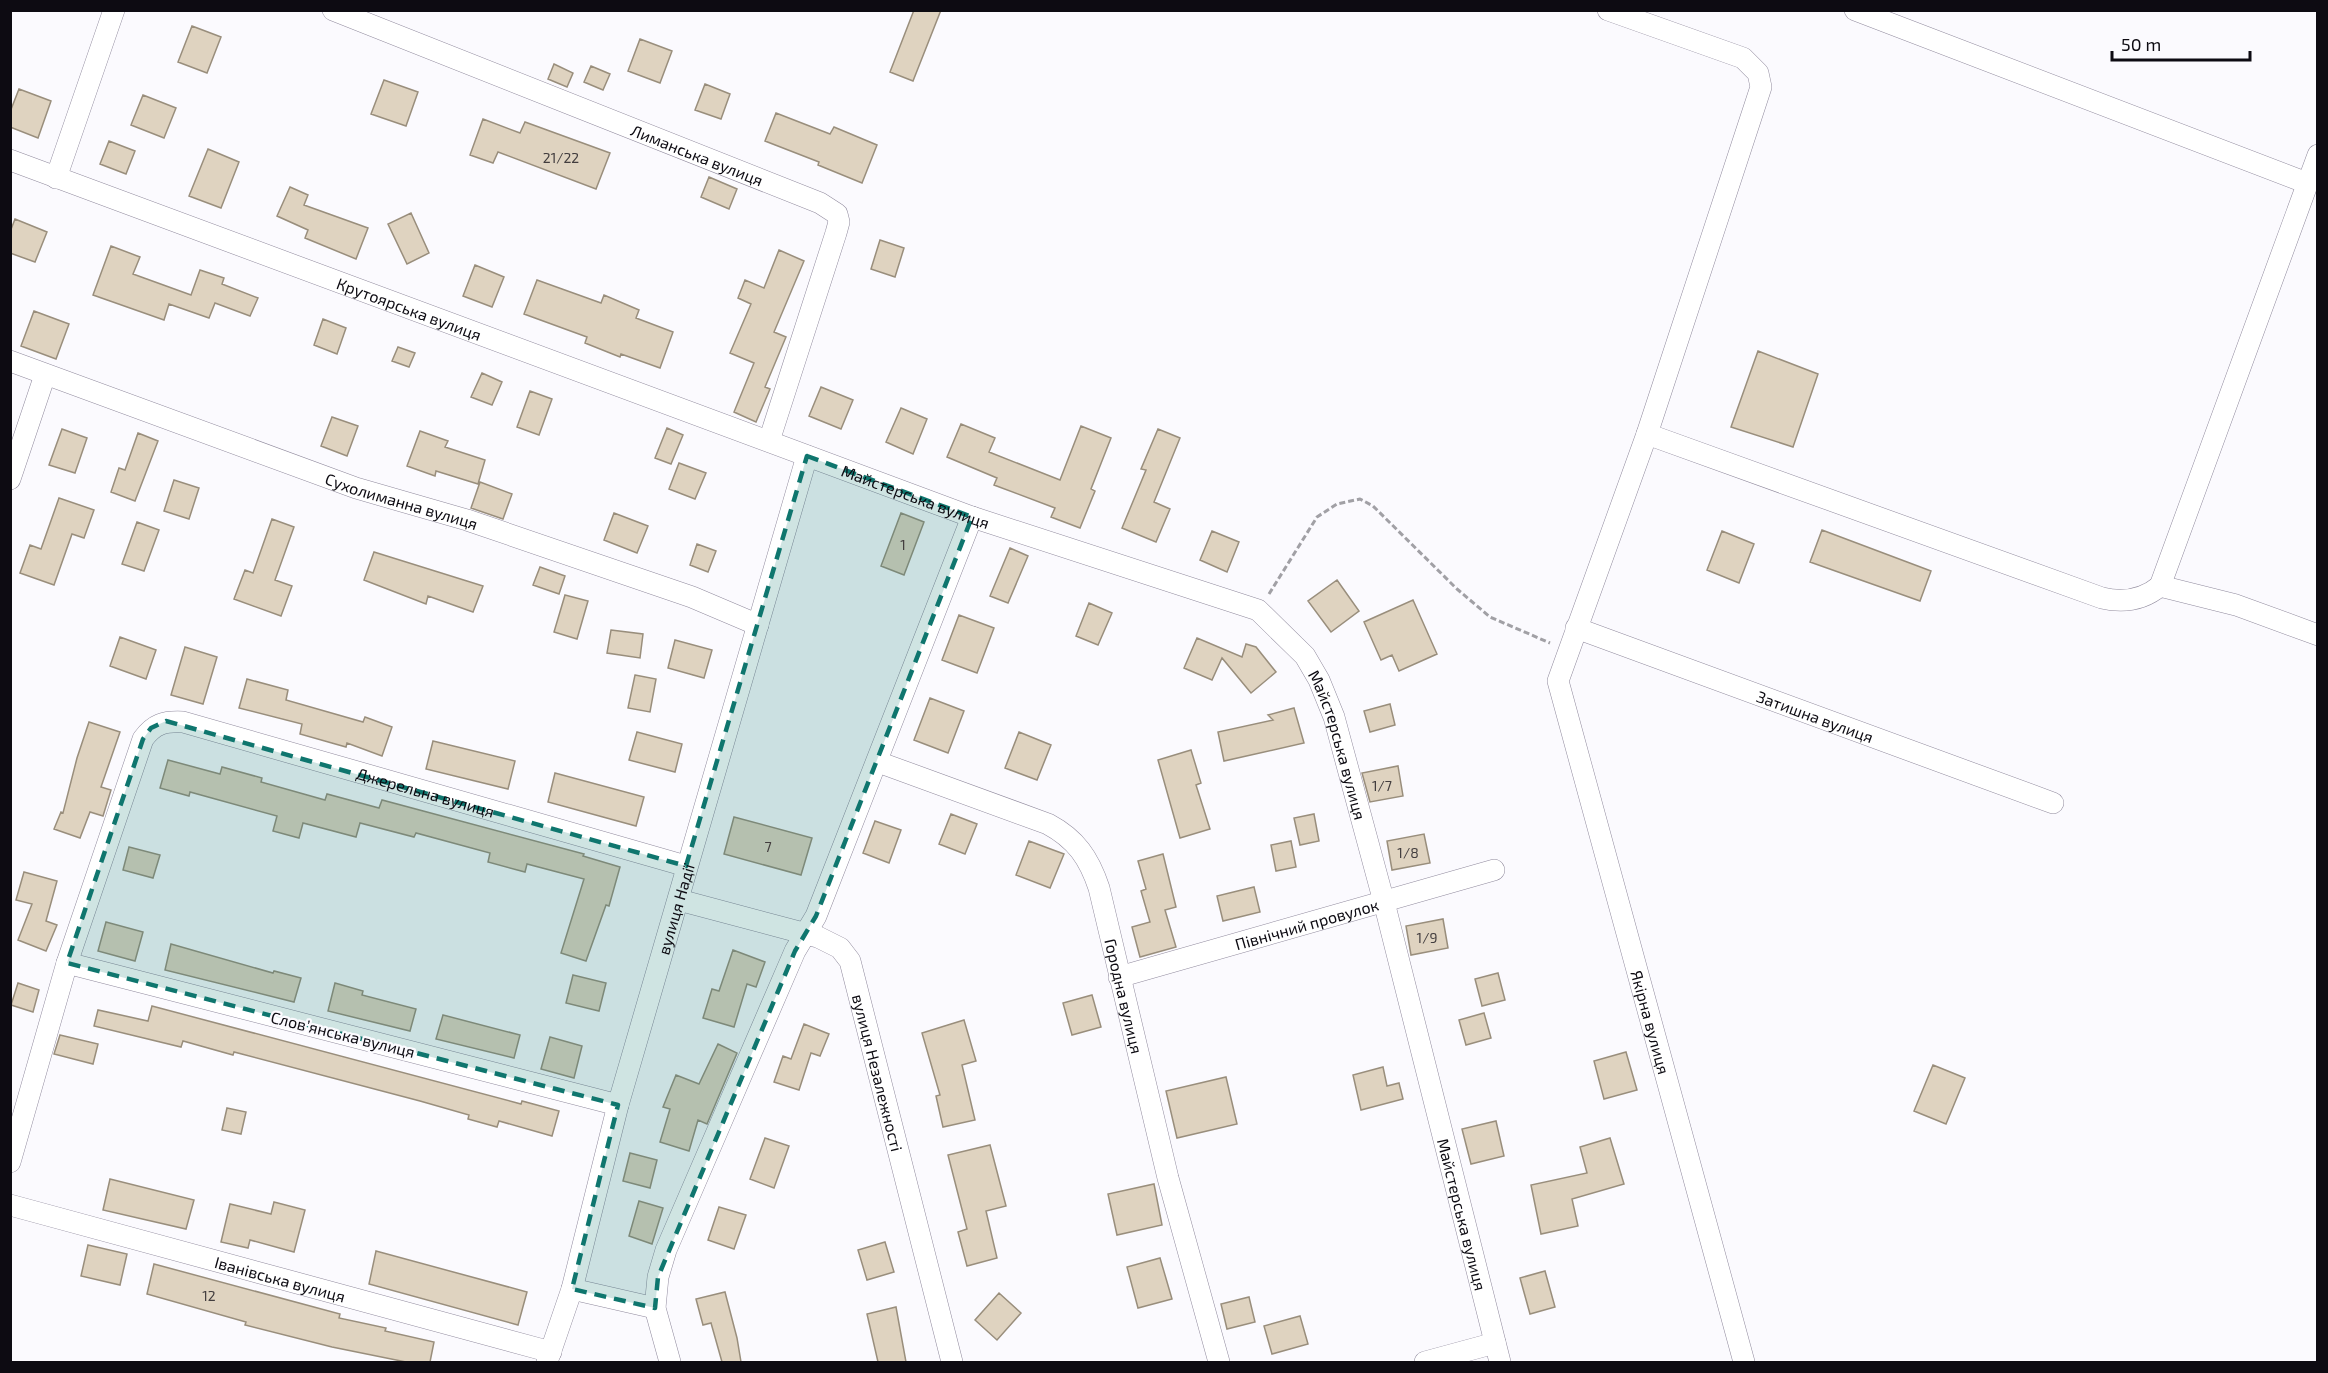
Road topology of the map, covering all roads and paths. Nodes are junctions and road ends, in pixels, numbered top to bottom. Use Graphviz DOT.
graph roads {
  1 [pos="114,10"];
  2 [pos="333,10"];
  3 [pos="1608,10"];
  4 [pos="1855,10"];
  5 [pos="2318,155"];
  6 [pos="10,160"];
  7 [pos="56,178"];
  8 [pos="2307,183"];
  9 [pos="10,361"];
  10 [pos="45,375"];
  11 [pos="1647,434"];
  12 [pos="769,441"];
  13 [pos="807,456"];
  14 [pos="10,479"];
  15 [pos="972,517"];
  16 [pos="2160,586"];
  17 [pos="1258,610"];
  18 [pos="758,625"];
  19 [pos="1576,628"];
  20 [pos="2318,635"];
  21 [pos="1569,651"];
  22 [pos="878,762"];
  23 [pos="2053,803"];
  24 [pos="686,866"];
  25 [pos="1494,870"];
  26 [pos="679,900"];
  27 [pos="1384,902"];
  28 [pos="807,933"];
  29 [pos="67,963"];
  30 [pos="1119,977"];
  31 [pos="618,1104"];
  32 [pos="10,1162"];
  33 [pos="10,1205"];
  34 [pos="572,1289"];
  35 [pos="655,1308"];
  36 [pos="1497,1353"];
  37 [pos="549,1357"];
  38 [pos="670,1362"];
  39 [pos="952,1362"];
  40 [pos="1219,1362"];
  41 [pos="1425,1362"];
  42 [pos="1744,1362"];
  1 -- 7 [label="street"];
  2 -- 12 [label="street, Лиманська вулиця"];
  3 -- 11 [label="street"];
  4 -- 8 [label="street"];
  5 -- 8 [label="street"];
  6 -- 7 [label="street, Крутоярська вулиця"];
  7 -- 12 [label="street, Крутоярська вулиця"];
  8 -- 16 [label="street"];
  9 -- 10 [label="street, Сухолиманна вулиця"];
  10 -- 14 [label="street"];
  10 -- 18 [label="street, Сухолиманна вулиця"];
  11 -- 16 [label="street"];
  11 -- 19 [label="street"];
  12 -- 13 [label="street, Крутоярська вулиця"];
  13 -- 15 [label="street, Майстерська вулиця"];
  13 -- 18 [label="street, вулиця Надії"];
  15 -- 17 [label="street, Майстерська вулиця"];
  15 -- 22 [label="street"];
  16 -- 20 [label="street"];
  17 -- 21 [label="path"];
  17 -- 27 [label="street, Майстерська вулиця"];
  18 -- 24 [label="street, вулиця Надії"];
  19 -- 21 [label="street"];
  19 -- 23 [label="street, Затишна вулиця"];
  21 -- 42 [label="street, Якірна вулиця"];
  22 -- 28 [label="street"];
  22 -- 30 [label="street, Городна вулиця"];
  24 -- 26 [label="street, вулиця Надії"];
  24 -- 29 [label="street, Джерельна вулиця"];
  25 -- 27 [label="street, Північний провулок"];
  26 -- 28 [label="street, вулиця Незалежності"];
  26 -- 31 [label="street, вулиця Надії"];
  27 -- 30 [label="street, Північний провулок"];
  27 -- 36 [label="street, Майстерська вулиця"];
  28 -- 35 [label="street"];
  28 -- 39 [label="street, вулиця Незалежності"];
  29 -- 31 [label="street, Словʼянська вулиця"];
  29 -- 32 [label="street"];
  30 -- 40 [label="street, Городна вулиця"];
  31 -- 34 [label="street, вулиця Надії"];
  33 -- 37 [label="street, Іванівська вулиця"];
  34 -- 35 [label="street"];
  34 -- 37 [label="street, вулиця Надії"];
  35 -- 38 [label="street"];
  36 -- 41 [label="street"];
}
